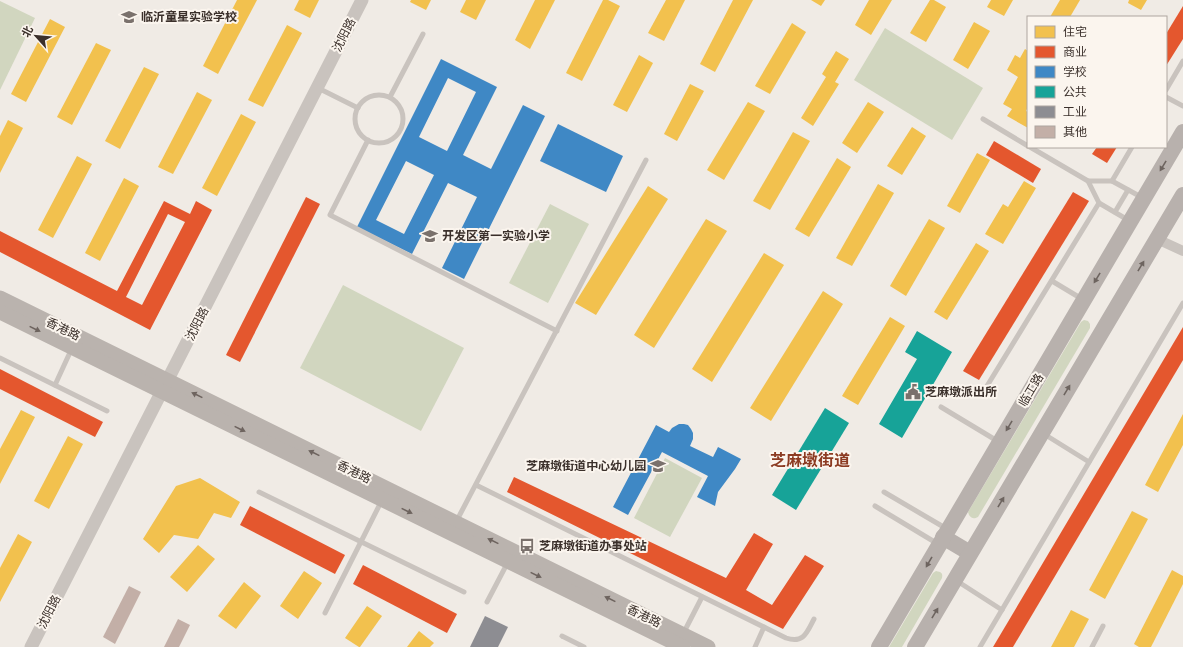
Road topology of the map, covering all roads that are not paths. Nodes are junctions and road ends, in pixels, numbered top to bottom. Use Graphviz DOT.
graph roads {
  1 [pos="362,0"];
  2 [pos="423,34"];
  3 [pos="1183,61"];
  4 [pos="318,87"];
  5 [pos="1167,88"];
  6 [pos="390,97"];
  7 [pos="1167,98"];
  8 [pos="1183,106"];
  9 [pos="358,108"];
  10 [pos="983,119"];
  11 [pos="1183,132"];
  12 [pos="368,140"];
  13 [pos="1027,145"];
  14 [pos="1032,148"];
  15 [pos="1131,148"];
  16 [pos="646,160"];
  17 [pos="1088,180"];
  18 [pos="1112,181"];
  19 [pos="1128,190"];
  20 [pos="1183,195"];
  21 [pos="1144,199"];
  22 [pos="1099,203"];
  23 [pos="1115,212"];
  24 [pos="1130,221"];
  25 [pos="1157,239"];
  26 [pos="1183,251"];
  27 [pos="1052,281"];
  28 [pos="0,298"];
  29 [pos="1084,300"];
  30 [pos="1183,303"];
  31 [pos="0,312"];
  32 [pos="556,331"];
  33 [pos="73,347"];
  34 [pos="0,358"];
  35 [pos="54,385"];
  36 [pos="165,386"];
  37 [pos="987,386"];
  38 [pos="941,407"];
  39 [pos="107,411"];
  40 [pos="1042,433"];
  41 [pos="1000,442"];
  42 [pos="1089,462"];
  43 [pos="476,485"];
  44 [pos="259,492"];
  45 [pos="884,492"];
  46 [pos="382,499"];
  47 [pos="875,506"];
  48 [pos="456,523"];
  49 [pos="944,537"];
  50 [pos="361,542"];
  51 [pos="970,553"];
  52 [pos="508,561"];
  53 [pos="954,580"];
  54 [pos="464,592"];
  55 [pos="702,597"];
  56 [pos="487,602"];
  57 [pos="1002,610"];
  58 [pos="325,613"];
  59 [pos="814,619"];
  60 [pos="1103,626"];
  61 [pos="764,627"];
  62 [pos="562,636"];
  63 [pos="683,641"];
  64 [pos="31,647"];
  65 [pos="584,647"];
  66 [pos="708,647"];
  67 [pos="755,647"];
  68 [pos="879,647"];
  69 [pos="915,647"];
  70 [pos="980,647"];
  71 [pos="1092,647"];
  1 -- 4 [label="street, 沈阳路"];
  2 -- 6 [label="lane"];
  3 -- 5 [label="lane"];
  4 -- 9 [label="lane"];
  4 -- 36 [label="street, 沈阳路"];
  6 -- 9 [label="lane"];
  6 -- 12 [label="lane"];
  7 -- 8 [label="lane"];
  9 -- 12 [label="lane"];
  10 -- 13 [label="lane"];
  11 -- 21 [label="main road, 临工路, one-way"];
  12 -- 32 [label="lane"];
  14 -- 17 [label="lane"];
  15 -- 18 [label="lane"];
  16 -- 32 [label="lane"];
  17 -- 18 [label="lane"];
  17 -- 22 [label="lane"];
  18 -- 19 [label="lane"];
  19 -- 21 [label="lane"];
  19 -- 23 [label="lane"];
  20 -- 25 [label="main road"];
  21 -- 24 [label="main road, 临工路"];
  22 -- 23 [label="lane"];
  22 -- 27 [label="lane"];
  23 -- 24 [label="lane"];
  24 -- 29 [label="main road, 临工路, one-way"];
  25 -- 26 [label="street"];
  40 -- 25 [label="main road, one-way"];
  27 -- 29 [label="lane"];
  27 -- 37 [label="lane"];
  28 -- 36 [label="main road, 香港路"];
  29 -- 41 [label="main road, 临工路, one-way"];
  30 -- 42 [label="lane"];
  31 -- 33 [label="main road, 香港路, one-way"];
  32 -- 43 [label="lane"];
  33 -- 35 [label="lane"];
  33 -- 36 [label="main road, 香港路"];
  34 -- 35 [label="lane"];
  35 -- 39 [label="lane"];
  36 -- 46 [label="main road, 香港路, one-way"];
  48 -- 36 [label="main road, 香港路, one-way"];
  36 -- 64 [label="street, 沈阳路"];
  38 -- 41 [label="lane"];
  40 -- 42 [label="lane"];
  51 -- 40 [label="main road, one-way"];
  41 -- 49 [label="main road, 临工路"];
  42 -- 57 [label="lane"];
  43 -- 48 [label="lane"];
  43 -- 55 [label="lane"];
  44 -- 50 [label="lane"];
  45 -- 49 [label="lane"];
  46 -- 50 [label="lane"];
  46 -- 52 [label="main road, 香港路, one-way"];
  47 -- 49 [label="lane"];
  63 -- 48 [label="main road, 香港路, one-way"];
  49 -- 51 [label="main road"];
  49 -- 68 [label="main road, 临工路, one-way"];
  50 -- 54 [label="lane"];
  50 -- 58 [label="lane"];
  51 -- 53 [label="main road"];
  52 -- 56 [label="lane"];
  52 -- 63 [label="main road, 香港路, one-way"];
  53 -- 57 [label="lane"];
  69 -- 53 [label="main road, one-way"];
  55 -- 61 [label="lane"];
  55 -- 63 [label="lane"];
  57 -- 70 [label="lane"];
  59 -- 61 [label="lane"];
  60 -- 71 [label="lane"];
  61 -- 67 [label="lane"];
  62 -- 65 [label="lane"];
  63 -- 66 [label="main road, 香港路"];
}
